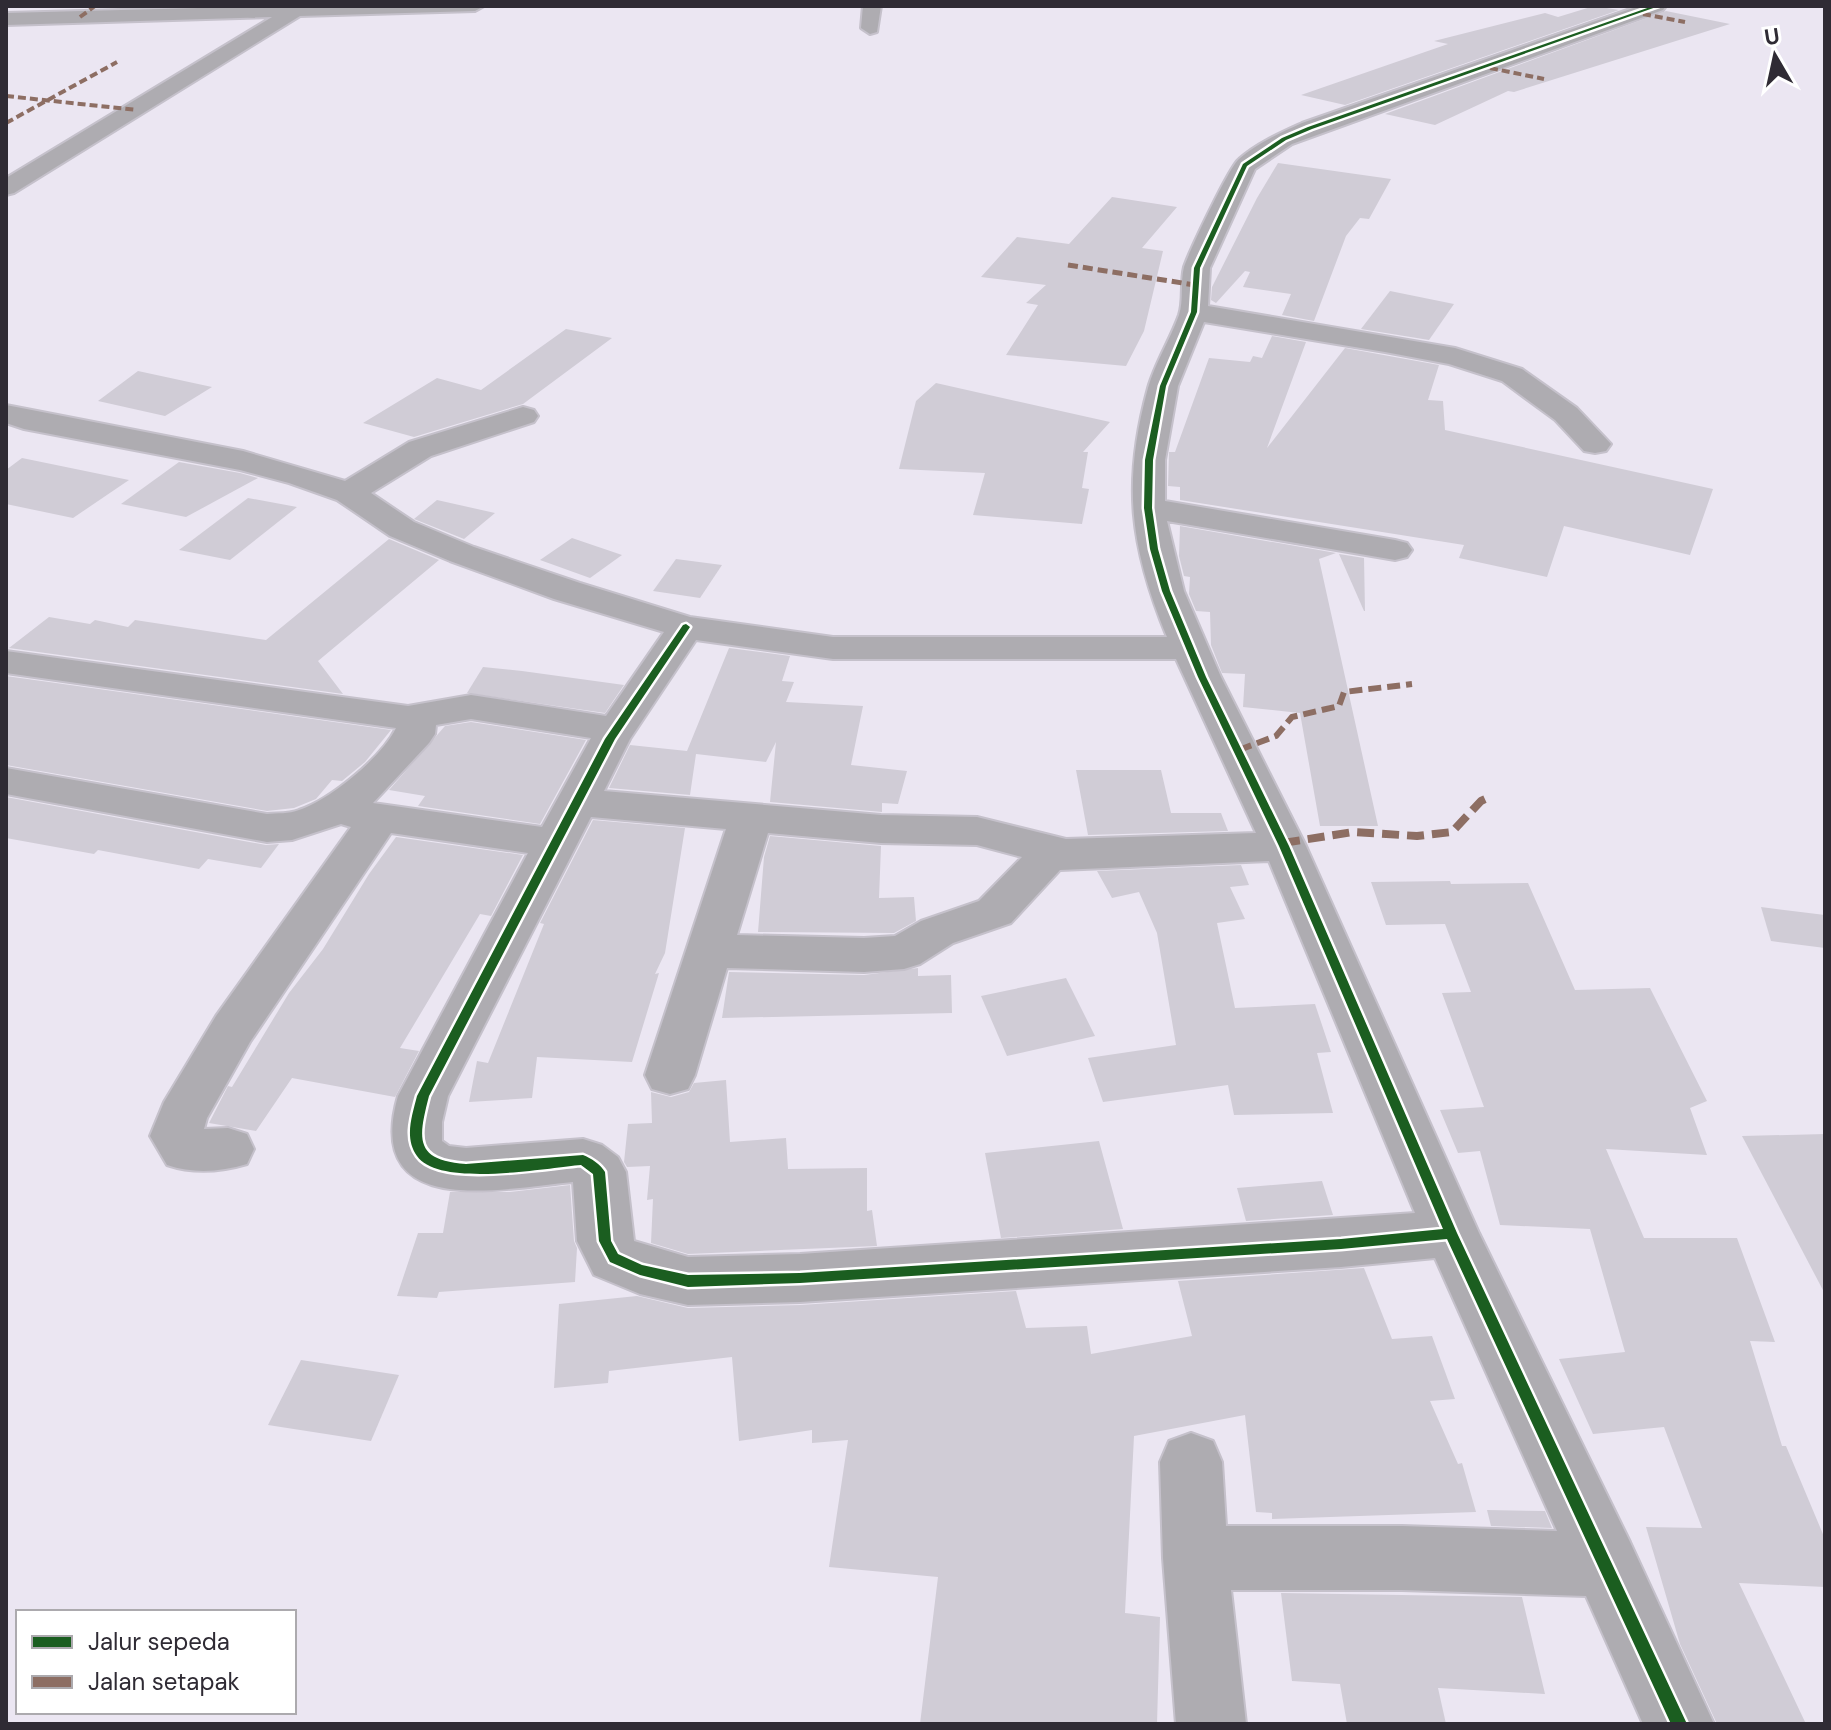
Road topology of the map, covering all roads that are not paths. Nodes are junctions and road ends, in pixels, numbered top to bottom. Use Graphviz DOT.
graph roads {
  1 [pos="475,6"];
  2 [pos="872,6"];
  3 [pos="1657,6"];
  4 [pos="304,9"];
  5 [pos="6,19"];
  6 [pos="870,28"];
  7 [pos="6,188"];
  8 [pos="1194,312"];
  9 [pos="6,414"];
  10 [pos="523,416"];
  11 [pos="1595,444"];
  12 [pos="349,493"];
  13 [pos="1148,508"];
  14 [pos="1395,550"];
  15 [pos="686,627"];
  16 [pos="1192,648"];
  17 [pos="6,662"];
  18 [pos="408,718"];
  19 [pos="617,730"];
  20 [pos="6,781"];
  21 [pos="358,814"];
  22 [pos="751,819"];
  23 [pos="565,822"];
  24 [pos="1284,846"];
  25 [pos="1066,854"];
  26 [pos="709,951"];
  27 [pos="670,1075"];
  28 [pos="228,1149"];
  29 [pos="1451,1233"];
  30 [pos="1191,1462"];
  31 [pos="1195,1558"];
  32 [pos="1607,1565"];
  33 [pos="1211,1724"];
  34 [pos="1679,1724"];
  1 -- 4 [label="street"];
  2 -- 6 [label="street"];
  3 -- 8 [label="street"];
  4 -- 5 [label="street"];
  4 -- 7 [label="street"];
  8 -- 11 [label="street"];
  8 -- 13 [label="street"];
  9 -- 12 [label="street"];
  10 -- 12 [label="street"];
  12 -- 15 [label="street"];
  13 -- 14 [label="street"];
  13 -- 16 [label="street"];
  15 -- 16 [label="street"];
  15 -- 19 [label="street"];
  16 -- 24 [label="street"];
  17 -- 18 [label="street"];
  18 -- 19 [label="street"];
  18 -- 21 [label="street"];
  19 -- 23 [label="street"];
  20 -- 21 [label="street"];
  21 -- 23 [label="street"];
  21 -- 28 [label="street"];
  22 -- 23 [label="street"];
  22 -- 25 [label="street"];
  22 -- 26 [label="street"];
  23 -- 29 [label="street"];
  24 -- 25 [label="street"];
  24 -- 29 [label="street"];
  25 -- 26 [label="street"];
  26 -- 27 [label="street"];
  29 -- 32 [label="street"];
  30 -- 31 [label="street"];
  31 -- 32 [label="street"];
  31 -- 33 [label="street"];
  32 -- 34 [label="street"];
}
